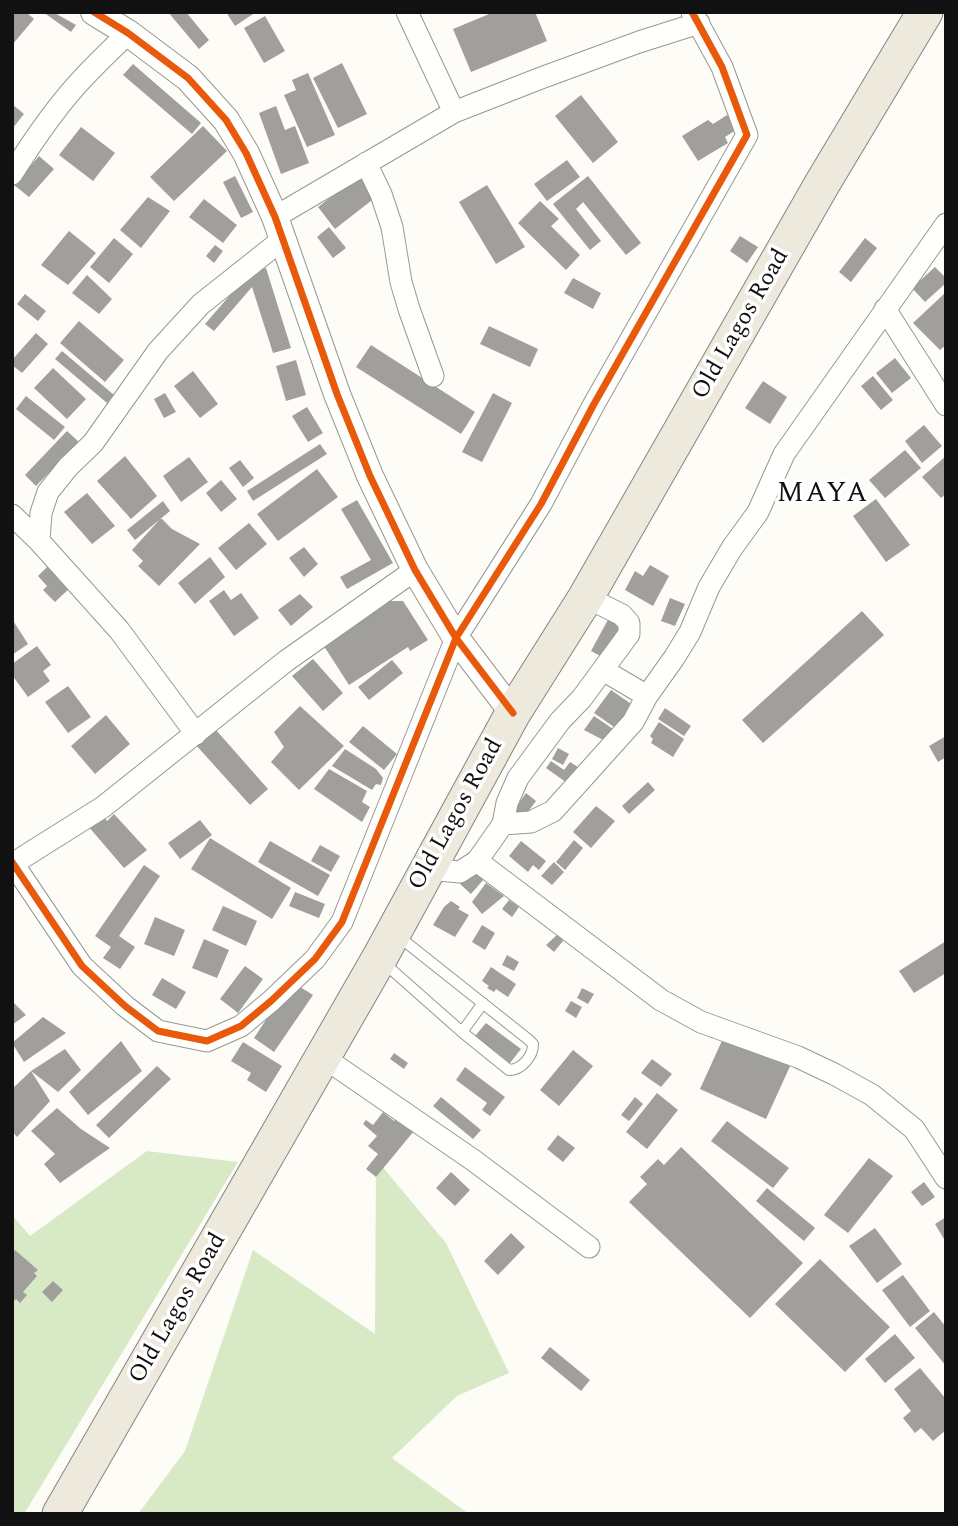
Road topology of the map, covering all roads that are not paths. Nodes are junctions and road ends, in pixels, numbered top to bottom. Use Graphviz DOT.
graph roads {
  1 [pos="94,12"];
  2 [pos="407,12"];
  3 [pos="925,12"];
  4 [pos="695,18"];
  5 [pos="128,33"];
  6 [pos="454,112"];
  7 [pos="366,163"];
  8 [pos="12,174"];
  9 [pos="946,225"];
  10 [pos="279,228"];
  11 [pos="885,309"];
  12 [pos="433,376"];
  13 [pos="946,405"];
  14 [pos="12,515"];
  15 [pos="39,541"];
  16 [pos="415,570"];
  17 [pos="586,597"];
  18 [pos="456,638"];
  19 [pos="603,670"];
  20 [pos="647,696"];
  21 [pos="513,713"];
  22 [pos="196,734"];
  23 [pos="503,824"];
  24 [pos="477,861"];
  25 [pos="13,863"];
  26 [pos="428,869"];
  27 [pos="386,946"];
  28 [pos="483,1003"];
  29 [pos="462,1032"];
  30 [pos="323,1057"];
  31 [pos="946,1178"];
  32 [pos="589,1247"];
  33 [pos="60,1514"];
  1 -- 5 [label="street"];
  2 -- 6 [label="street"];
  3 -- 17 [label="main road, Old Lagos Road"];
  4 -- 6 [label="street"];
  4 -- 18 [label="street"];
  5 -- 8 [label="street"];
  5 -- 10 [label="street"];
  6 -- 7 [label="street"];
  7 -- 10 [label="street"];
  7 -- 12 [label="street"];
  9 -- 11 [label="street"];
  10 -- 15 [label="street"];
  10 -- 16 [label="street"];
  11 -- 13 [label="street"];
  11 -- 20 [label="street"];
  14 -- 15 [label="street"];
  15 -- 22 [label="street"];
  16 -- 18 [label="street"];
  16 -- 22 [label="street"];
  17 -- 19 [label="street"];
  17 -- 21 [label="main road, Old Lagos Road"];
  18 -- 21 [label="street"];
  18 -- 25 [label="street"];
  19 -- 20 [label="street"];
  19 -- 23 [label="street"];
  20 -- 23 [label="street"];
  21 -- 26 [label="main road, Old Lagos Road"];
  22 -- 25 [label="street"];
  23 -- 24 [label="street"];
  24 -- 26 [label="street"];
  24 -- 31 [label="street"];
  26 -- 27 [label="main road, Old Lagos Road"];
  27 -- 28 [label="lane"];
  27 -- 29 [label="lane"];
  27 -- 30 [label="main road, Old Lagos Road"];
  28 -- 29 [label="lane"];
  28 -- 29 [label="lane"];
  30 -- 32 [label="street"];
  30 -- 33 [label="main road, Old Lagos Road"];
}
